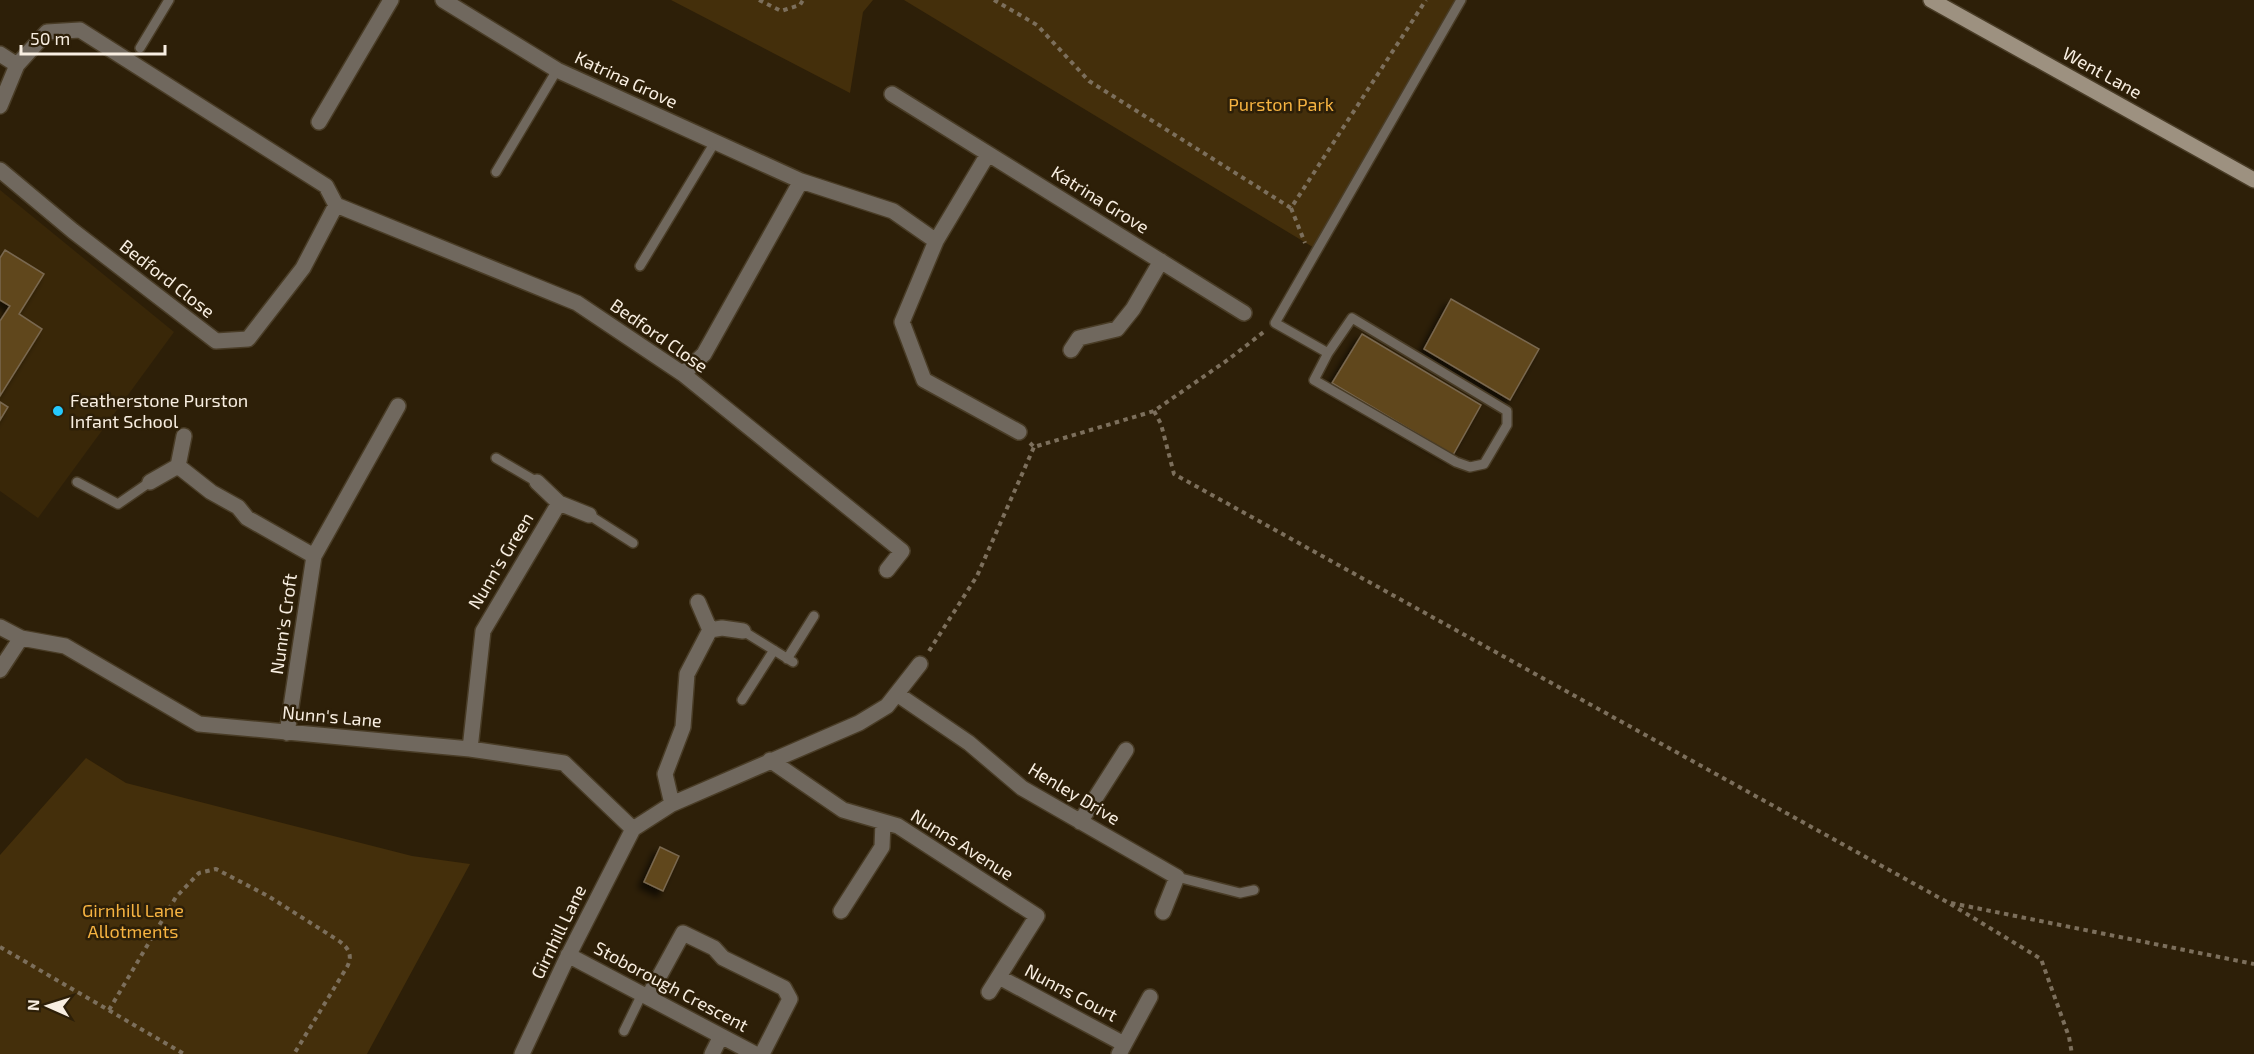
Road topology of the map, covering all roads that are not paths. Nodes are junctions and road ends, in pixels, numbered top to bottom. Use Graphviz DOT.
graph roads {
  1 [pos="169,0"];
  2 [pos="391,0"];
  3 [pos="442,0"];
  4 [pos="1461,0"];
  5 [pos="1931,0"];
  6 [pos="140,48"];
  7 [pos="0,54"];
  8 [pos="17,65"];
  9 [pos="557,70"];
  10 [pos="892,94"];
  11 [pos="0,106"];
  12 [pos="319,122"];
  13 [pos="715,142"];
  14 [pos="988,154"];
  15 [pos="0,170"];
  16 [pos="496,172"];
  17 [pos="2254,180"];
  18 [pos="801,182"];
  19 [pos="336,205"];
  20 [pos="936,241"];
  21 [pos="1161,261"];
  22 [pos="640,266"];
  23 [pos="1245,313"];
  24 [pos="1071,350"];
  25 [pos="1328,353"];
  26 [pos="683,374"];
  27 [pos="398,406"];
  28 [pos="1019,432"];
  29 [pos="184,436"];
  30 [pos="496,458"];
  31 [pos="178,466"];
  32 [pos="77,482"];
  33 [pos="150,482"];
  34 [pos="537,482"];
  35 [pos="559,503"];
  36 [pos="589,515"];
  37 [pos="633,543"];
  38 [pos="314,556"];
  39 [pos="888,570"];
  40 [pos="698,602"];
  41 [pos="814,616"];
  42 [pos="0,627"];
  43 [pos="710,630"];
  44 [pos="743,631"];
  45 [pos="21,639"];
  46 [pos="774,650"];
  47 [pos="920,664"];
  48 [pos="0,670"];
  49 [pos="897,694"];
  50 [pos="742,700"];
  51 [pos="287,733"];
  52 [pos="470,749"];
  53 [pos="1126,750"];
  54 [pos="770,760"];
  55 [pos="672,804"];
  56 [pos="883,822"];
  57 [pos="1080,822"];
  58 [pos="633,829"];
  59 [pos="1177,877"];
  60 [pos="1254,890"];
  61 [pos="841,911"];
  62 [pos="1163,912"];
  63 [pos="1037,916"];
  64 [pos="568,955"];
  65 [pos="999,977"];
  66 [pos="989,992"];
  67 [pos="645,996"];
  68 [pos="1150,997"];
  69 [pos="624,1031"];
  70 [pos="721,1036"];
  71 [pos="1122,1049"];
  72 [pos="522,1054"];
  73 [pos="712,1054"];
  74 [pos="756,1054"];
  75 [pos="762,1054"];
  1 -- 6 [label="lane"];
  2 -- 12 [label="street"];
  3 -- 9 [label="street, Katrina Grove"];
  4 -- 25 [label="lane"];
  5 -- 17 [label="main road, Went Lane"];
  7 -- 8 [label="street"];
  8 -- 11 [label="street"];
  8 -- 19 [label="street"];
  9 -- 13 [label="street, Katrina Grove"];
  9 -- 16 [label="lane"];
  10 -- 14 [label="street, Katrina Grove"];
  13 -- 18 [label="street, Katrina Grove"];
  13 -- 22 [label="lane"];
  14 -- 20 [label="street"];
  14 -- 21 [label="street, Katrina Grove"];
  15 -- 19 [label="street, Bedford Close"];
  18 -- 20 [label="street, Katrina Grove"];
  18 -- 26 [label="street"];
  19 -- 26 [label="street, Bedford Close"];
  20 -- 28 [label="street"];
  21 -- 23 [label="street, Katrina Grove"];
  21 -- 24 [label="street"];
  25 -- 25 [label="lane"];
  26 -- 39 [label="street, Bedford Close"];
  27 -- 38 [label="street, Nunn's Croft"];
  29 -- 31 [label="street"];
  30 -- 34 [label="lane"];
  31 -- 33 [label="street"];
  31 -- 38 [label="street, Nunn's Croft"];
  32 -- 33 [label="lane"];
  34 -- 35 [label="street, Nunn's Green"];
  35 -- 36 [label="street, Nunn's Green"];
  35 -- 52 [label="street, Nunn's Green"];
  36 -- 37 [label="lane"];
  38 -- 51 [label="street, Nunn's Croft"];
  40 -- 43 [label="street"];
  41 -- 46 [label="lane"];
  42 -- 45 [label="street, Nunn's Lane"];
  43 -- 44 [label="street"];
  43 -- 55 [label="street"];
  44 -- 46 [label="lane"];
  45 -- 48 [label="street"];
  45 -- 51 [label="street, Nunn's Lane"];
  46 -- 50 [label="lane"];
  47 -- 49 [label="street"];
  49 -- 54 [label="street"];
  49 -- 57 [label="street, Henley Drive"];
  51 -- 52 [label="street, Nunn's Lane"];
  52 -- 58 [label="street, Nunn's Lane"];
  53 -- 57 [label="street"];
  54 -- 55 [label="street"];
  54 -- 56 [label="street, Nunns Avenue"];
  55 -- 58 [label="street"];
  56 -- 61 [label="street"];
  56 -- 63 [label="street, Nunns Avenue"];
  57 -- 59 [label="street, Henley Drive"];
  58 -- 64 [label="street, Girnhill Lane"];
  59 -- 60 [label="lane"];
  59 -- 62 [label="street"];
  63 -- 65 [label="street, Nunns Court"];
  64 -- 67 [label="street, Stoborough Crescent"];
  64 -- 72 [label="street, Girnhill Lane"];
  65 -- 66 [label="street, Nunns Court"];
  65 -- 71 [label="street, Nunns Court"];
  67 -- 69 [label="lane"];
  67 -- 70 [label="street, Stoborough Crescent"];
  67 -- 75 [label="street"];
  68 -- 71 [label="street, Nunns Court"];
  70 -- 73 [label="street"];
  70 -- 74 [label="street, Stoborough Crescent"];
}
